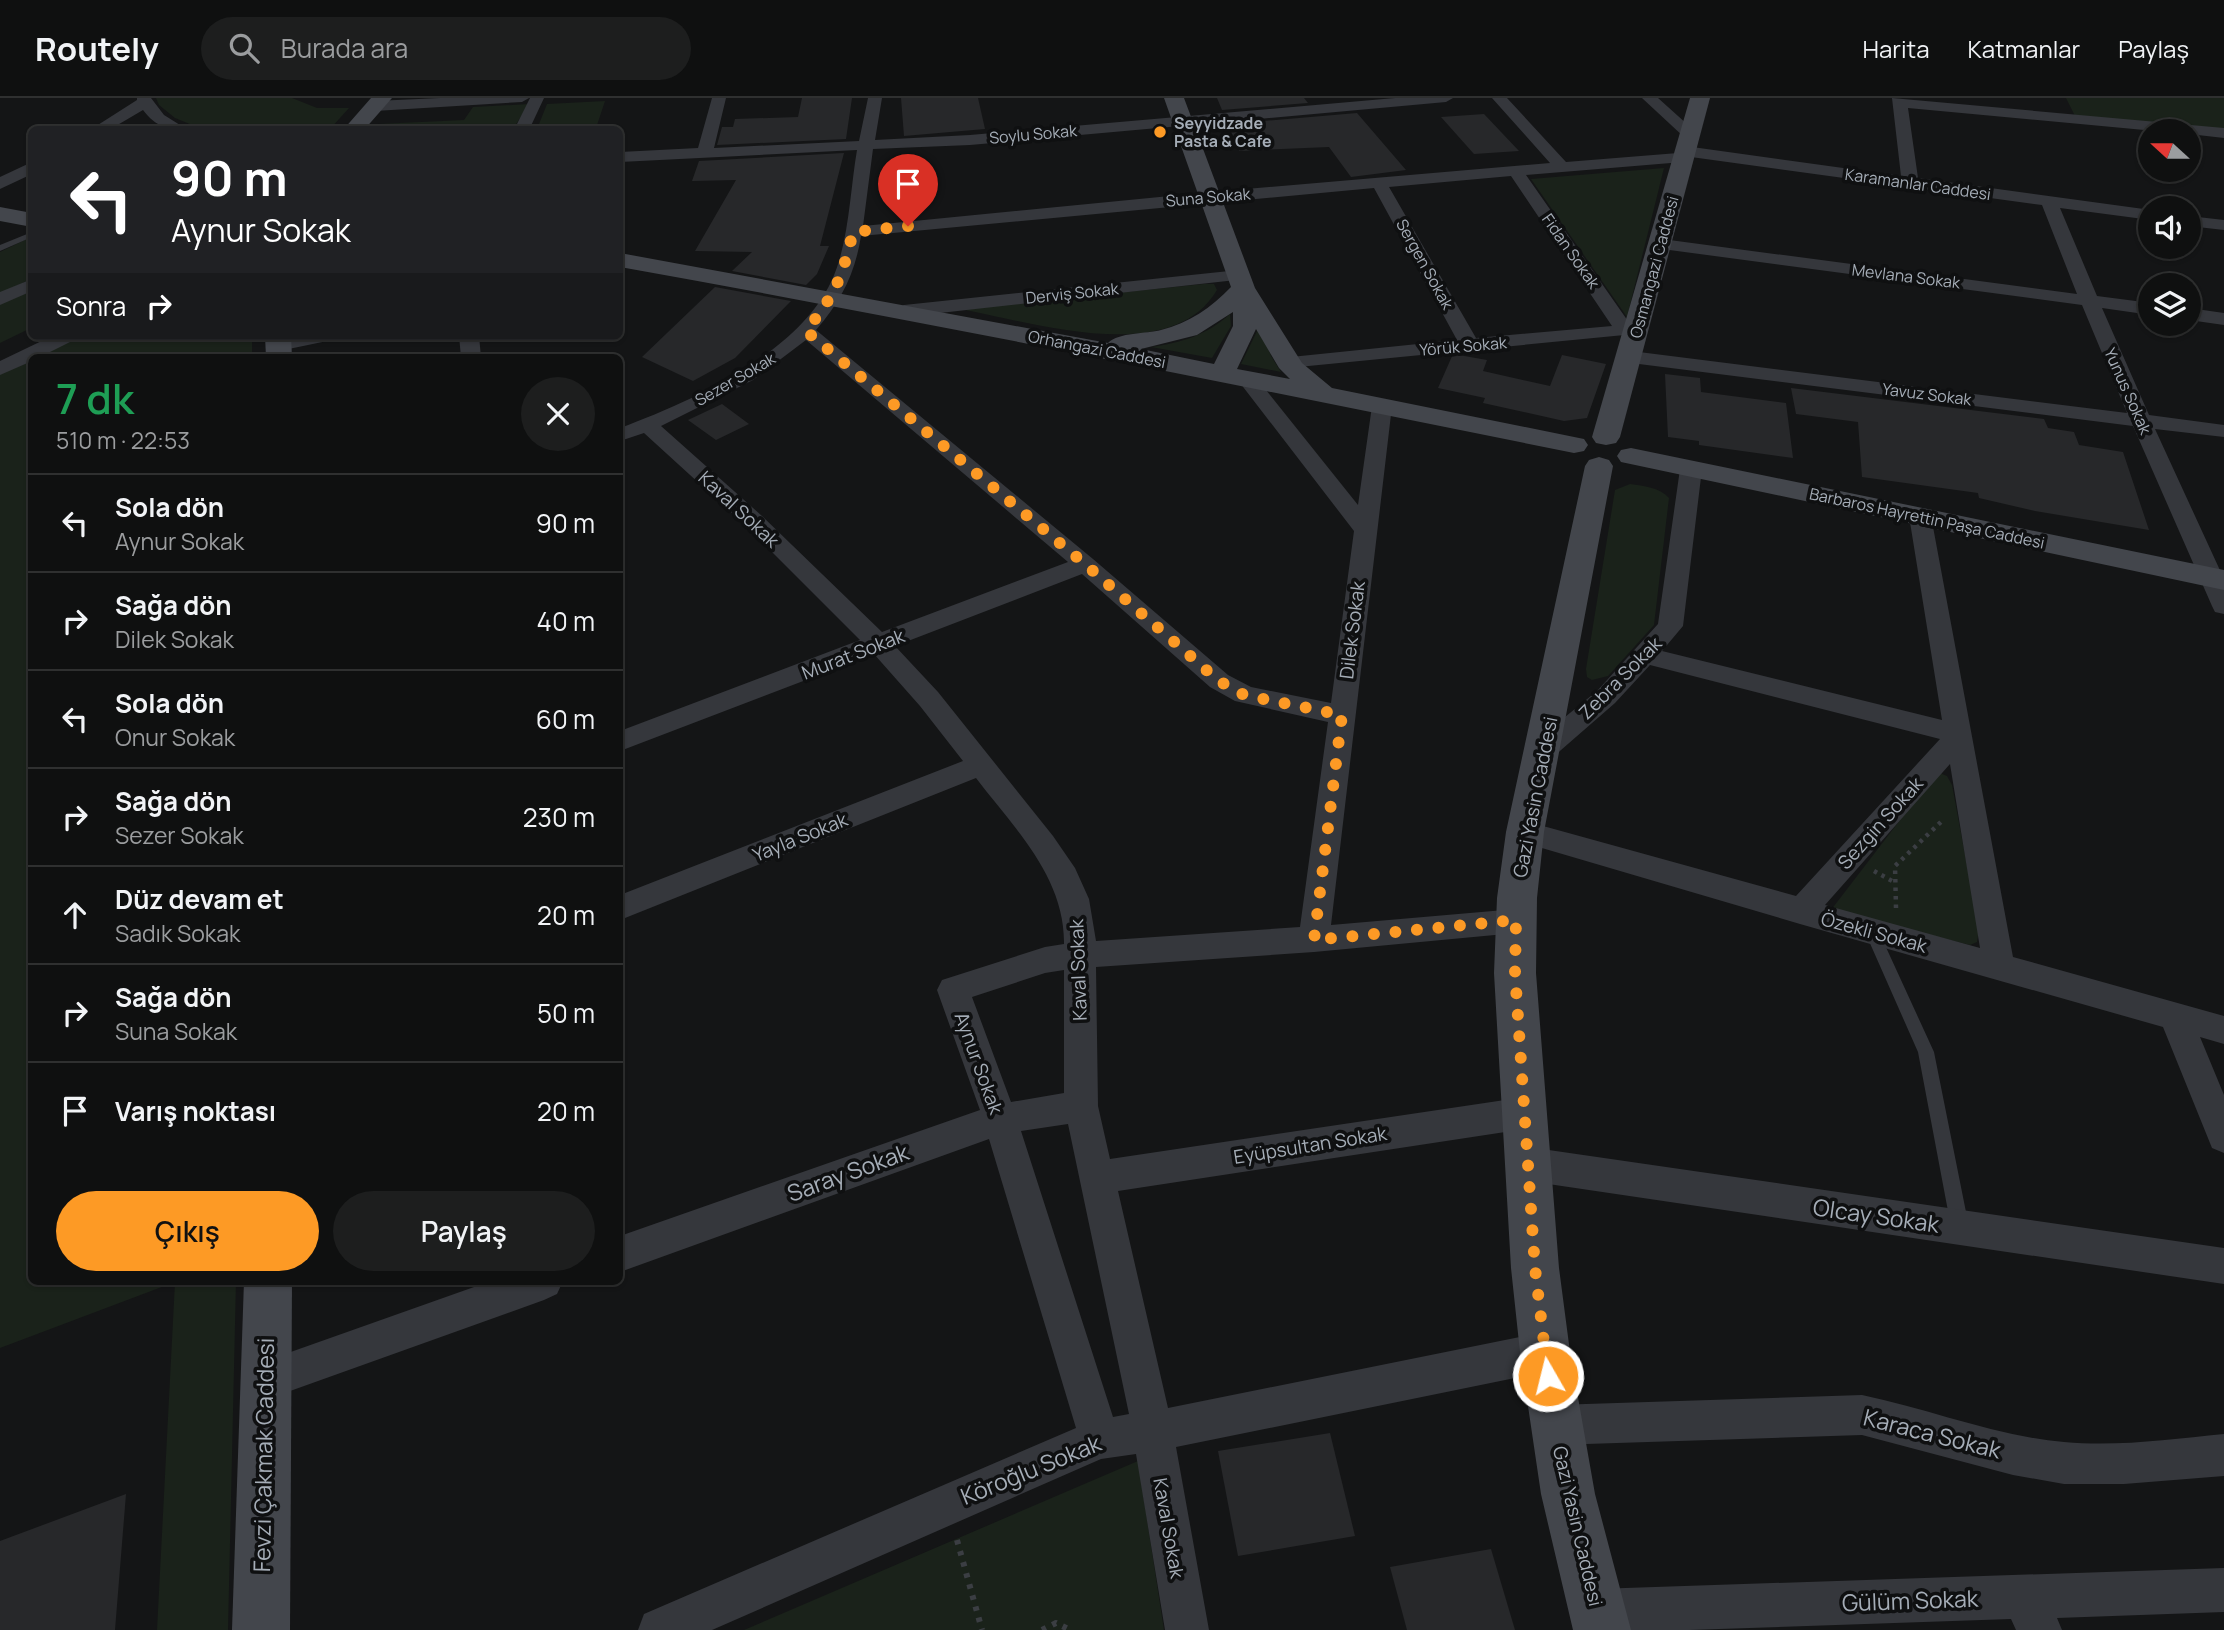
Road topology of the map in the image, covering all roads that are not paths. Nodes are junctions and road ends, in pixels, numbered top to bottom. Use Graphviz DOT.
graph roads {
  1 [pos="522,98"];
  2 [pos="537,98"];
  3 [pos="719,98"];
  4 [pos="875,98"];
  5 [pos="1174,98"];
  6 [pos="1446,98"];
  7 [pos="1499,98"];
  8 [pos="1649,98"];
  9 [pos="1700,98"];
  10 [pos="2056,98"];
  11 [pos="144,100"];
  12 [pos="1900,101"];
  13 [pos="379,102"];
  14 [pos="2065,118"];
  15 [pos="1184,121"];
  16 [pos="103,126"];
  17 [pos="173,126"];
  18 [pos="357,126"];
  19 [pos="523,126"];
  20 [pos="2224,134"];
  21 [pos="865,147"];
  22 [pos="1686,147"];
  23 [pos="705,152"];
  24 [pos="623,157"];
  25 [pos="1563,168"];
  26 [pos="28,169"];
  27 [pos="1516,172"];
  28 [pos="1379,183"];
  29 [pos="1910,183"];
  30 [pos="0,184"];
  31 [pos="1211,197"];
  32 [pos="2049,202"];
  33 [pos="2138,213"];
  34 [pos="0,214"];
  35 [pos="28,219"];
  36 [pos="2201,222"];
  37 [pos="2224,225"];
  38 [pos="853,232"];
  39 [pos="28,236"];
  40 [pos="1662,244"];
  41 [pos="0,248"];
  42 [pos="623,261"];
  43 [pos="1241,281"];
  44 [pos="28,286"];
  45 [pos="833,297"];
  46 [pos="0,299"];
  47 [pos="2090,300"];
  48 [pos="2138,307"];
  49 [pos="904,311"];
  50 [pos="2201,316"];
  51 [pos="2224,319"];
  52 [pos="1631,330"];
  53 [pos="806,331"];
  54 [pos="59,340"];
  55 [pos="307,340"];
  56 [pos="1470,345"];
  57 [pos="279,346"];
  58 [pos="1096,348"];
  59 [pos="30,354"];
  60 [pos="28,355"];
  61 [pos="1630,357"];
  62 [pos="1288,362"];
  63 [pos="0,369"];
  64 [pos="1222,374"];
  65 [pos="1247,379"];
  66 [pos="1324,395"];
  67 [pos="1382,407"];
  68 [pos="2142,421"];
  69 [pos="633,430"];
  70 [pos="2224,431"];
  71 [pos="1602,451"];
  72 [pos="1690,469"];
  73 [pos="1920,516"];
  74 [pos="1365,529"];
  75 [pos="1085,564"];
  76 [pos="2218,579"];
  77 [pos="2224,606"];
  78 [pos="879,644"];
  79 [pos="1645,655"];
  80 [pos="1342,715"];
  81 [pos="1960,734"];
  82 [pos="623,740"];
  83 [pos="1544,750"];
  84 [pos="981,765"];
  85 [pos="1525,832"];
  86 [pos="623,907"];
  87 [pos="1800,912"];
  88 [pos="1516,920"];
  89 [pos="1884,924"];
  90 [pos="1314,940"];
  91 [pos="1079,955"];
  92 [pos="1999,966"];
  93 [pos="2175,1016"];
  94 [pos="2224,1030"];
  95 [pos="1081,1106"];
  96 [pos="1525,1113"];
  97 [pos="1000,1119"];
  98 [pos="2224,1137"];
  99 [pos="1528,1164"];
  100 [pos="1095,1178"];
  101 [pos="1960,1228"];
  102 [pos="623,1253"];
  103 [pos="2224,1266"];
  104 [pos="268,1285"];
  105 [pos="533,1285"];
  106 [pos="1545,1352"];
  107 [pos="265,1380"];
  108 [pos="1555,1424"];
  109 [pos="1153,1431"];
  110 [pos="1100,1439"];
  111 [pos="2224,1454"];
  112 [pos="2224,1590"];
  113 [pos="2032,1614"];
  114 [pos="710,1618"];
  115 [pos="1599,1620"];
  116 [pos="261,1630"];
  117 [pos="660,1630"];
  118 [pos="1187,1630"];
  1 -- 13 [label="street"];
  2 -- 19 [label="street"];
  3 -- 23 [label="street"];
  4 -- 21 [label="street, Sezer Sokak"];
  5 -- 15 [label="street"];
  6 -- 15 [label="street, Soylu Sokak"];
  7 -- 25 [label="street"];
  8 -- 22 [label="street"];
  9 -- 22 [label="street, Osmangazi Caddesi"];
  10 -- 14 [label="street"];
  11 -- 16 [label="street"];
  11 -- 17 [label="street"];
  12 -- 14 [label="street"];
  12 -- 29 [label="street"];
  13 -- 18 [label="street"];
  14 -- 20 [label="street"];
  15 -- 21 [label="street, Soylu Sokak"];
  15 -- 31 [label="street"];
  21 -- 23 [label="street, Soylu Sokak"];
  21 -- 38 [label="street, Sezer Sokak"];
  22 -- 25 [label="street, Karamanlar Caddesi"];
  22 -- 29 [label="street, Karamanlar Caddesi"];
  22 -- 40 [label="street, Osmangazi Caddesi"];
  23 -- 24 [label="street, Soylu Sokak"];
  25 -- 27 [label="street, Suna Sokak"];
  26 -- 30 [label="street"];
  27 -- 28 [label="street, Suna Sokak"];
  27 -- 52 [label="street, Fidan Sokak"];
  28 -- 31 [label="street, Suna Sokak"];
  28 -- 56 [label="street, Sergen Sokak"];
  29 -- 32 [label="street, Karamanlar Caddesi"];
  31 -- 38 [label="street, Suna Sokak"];
  31 -- 43 [label="street"];
  32 -- 33 [label="street, Karamanlar Caddesi"];
  32 -- 47 [label="street, Yunus Sokak"];
  34 -- 35 [label="street"];
  36 -- 37 [label="street"];
  38 -- 45 [label="street, Sezer Sokak"];
  39 -- 41 [label="lane"];
  40 -- 47 [label="street, Mevlana Sokak"];
  40 -- 52 [label="street, Osmangazi Caddesi"];
  42 -- 45 [label="street, Orhangazi Caddesi"];
  43 -- 49 [label="street, Derviş Sokak"];
  43 -- 58 [label="street"];
  43 -- 62 [label="street"];
  43 -- 64 [label="street"];
  44 -- 46 [label="street"];
  45 -- 49 [label="street, Orhangazi Caddesi"];
  45 -- 53 [label="street, Sezer Sokak"];
  47 -- 48 [label="street, Mevlana Sokak"];
  47 -- 68 [label="street, Yunus Sokak"];
  49 -- 58 [label="street, Orhangazi Caddesi"];
  50 -- 51 [label="street"];
  52 -- 56 [label="street, Yörük Sokak"];
  52 -- 61 [label="street, Osmangazi Caddesi"];
  53 -- 69 [label="street, Sezer Sokak"];
  53 -- 75 [label="street"];
  54 -- 59 [label="street"];
  55 -- 57 [label="street"];
  56 -- 62 [label="street, Yörük Sokak"];
  58 -- 64 [label="street, Orhangazi Caddesi"];
  60 -- 63 [label="street"];
  61 -- 68 [label="street, Yavuz Sokak"];
  61 -- 71 [label="street, Osmangazi Caddesi"];
  62 -- 66 [label="street"];
  64 -- 65 [label="street, Orhangazi Caddesi"];
  65 -- 66 [label="street, Orhangazi Caddesi"];
  65 -- 74 [label="street"];
  66 -- 67 [label="street, Orhangazi Caddesi"];
  67 -- 71 [label="street, Orhangazi Caddesi"];
  67 -- 74 [label="street, Dilek Sokak"];
  68 -- 70 [label="street, Yavuz Sokak"];
  68 -- 76 [label="street, Yunus Sokak"];
  69 -- 78 [label="street, Kaval Sokak"];
  71 -- 72 [label="street, Barbaros Hayrettin Paşa Caddesi"];
  71 -- 83 [label="street, Gazi Yasin Caddesi"];
  72 -- 73 [label="street, Barbaros Hayrettin Paşa Caddesi"];
  72 -- 79 [label="street, Zebra Sokak"];
  73 -- 76 [label="street, Barbaros Hayrettin Paşa Caddesi"];
  73 -- 81 [label="street"];
  74 -- 80 [label="street, Dilek Sokak"];
  75 -- 78 [label="street, Murat Sokak"];
  75 -- 80 [label="street"];
  76 -- 77 [label="street, Yunus Sokak"];
  78 -- 82 [label="street, Murat Sokak"];
  78 -- 84 [label="street, Kaval Sokak"];
  79 -- 81 [label="street"];
  79 -- 83 [label="street, Zebra Sokak"];
  80 -- 90 [label="street, Dilek Sokak"];
  81 -- 87 [label="street, Sezgin Sokak"];
  81 -- 92 [label="street"];
  83 -- 85 [label="street, Gazi Yasin Caddesi"];
  84 -- 86 [label="street, Yayla Sokak"];
  84 -- 91 [label="street, Kaval Sokak"];
  85 -- 87 [label="street, Özekli Sokak"];
  85 -- 88 [label="street, Gazi Yasin Caddesi"];
  87 -- 89 [label="street, Özekli Sokak"];
  88 -- 90 [label="street, Aynur Sokak"];
  88 -- 96 [label="street, Gazi Yasin Caddesi"];
  89 -- 92 [label="street, Özekli Sokak"];
  89 -- 101 [label="lane"];
  90 -- 91 [label="street, Aynur Sokak"];
  91 -- 95 [label="street, Kaval Sokak"];
  91 -- 97 [label="street, Aynur Sokak"];
  92 -- 93 [label="street, Özekli Sokak"];
  93 -- 94 [label="street, Özekli Sokak"];
  93 -- 98 [label="street"];
  95 -- 97 [label="street, Saray Sokak"];
  95 -- 100 [label="street, Kaval Sokak"];
  96 -- 99 [label="street, Gazi Yasin Caddesi"];
  96 -- 100 [label="street, Eyüpsultan Sokak"];
  97 -- 102 [label="street, Saray Sokak"];
  97 -- 110 [label="street, Aynur Sokak"];
  99 -- 101 [label="street, Olcay Sokak"];
  99 -- 106 [label="street, Gazi Yasin Caddesi"];
  100 -- 109 [label="street, Kaval Sokak"];
  101 -- 103 [label="street, Olcay Sokak"];
  104 -- 107 [label="street, Fevzi Çakmak Caddesi"];
  105 -- 107 [label="street"];
  106 -- 108 [label="street, Gazi Yasin Caddesi"];
  106 -- 109 [label="street, Köroğlu Sokak"];
  107 -- 116 [label="street, Fevzi Çakmak Caddesi"];
  108 -- 111 [label="street, Karaca Sokak"];
  108 -- 115 [label="street, Gazi Yasin Caddesi"];
  109 -- 110 [label="street, Köroğlu Sokak"];
  109 -- 118 [label="street, Kaval Sokak"];
  110 -- 114 [label="street, Köroğlu Sokak"];
  112 -- 113 [label="street, Gülüm Sokak"];
  113 -- 115 [label="street, Gülüm Sokak"];
  114 -- 117 [label="street, Köroğlu Sokak"];
}
